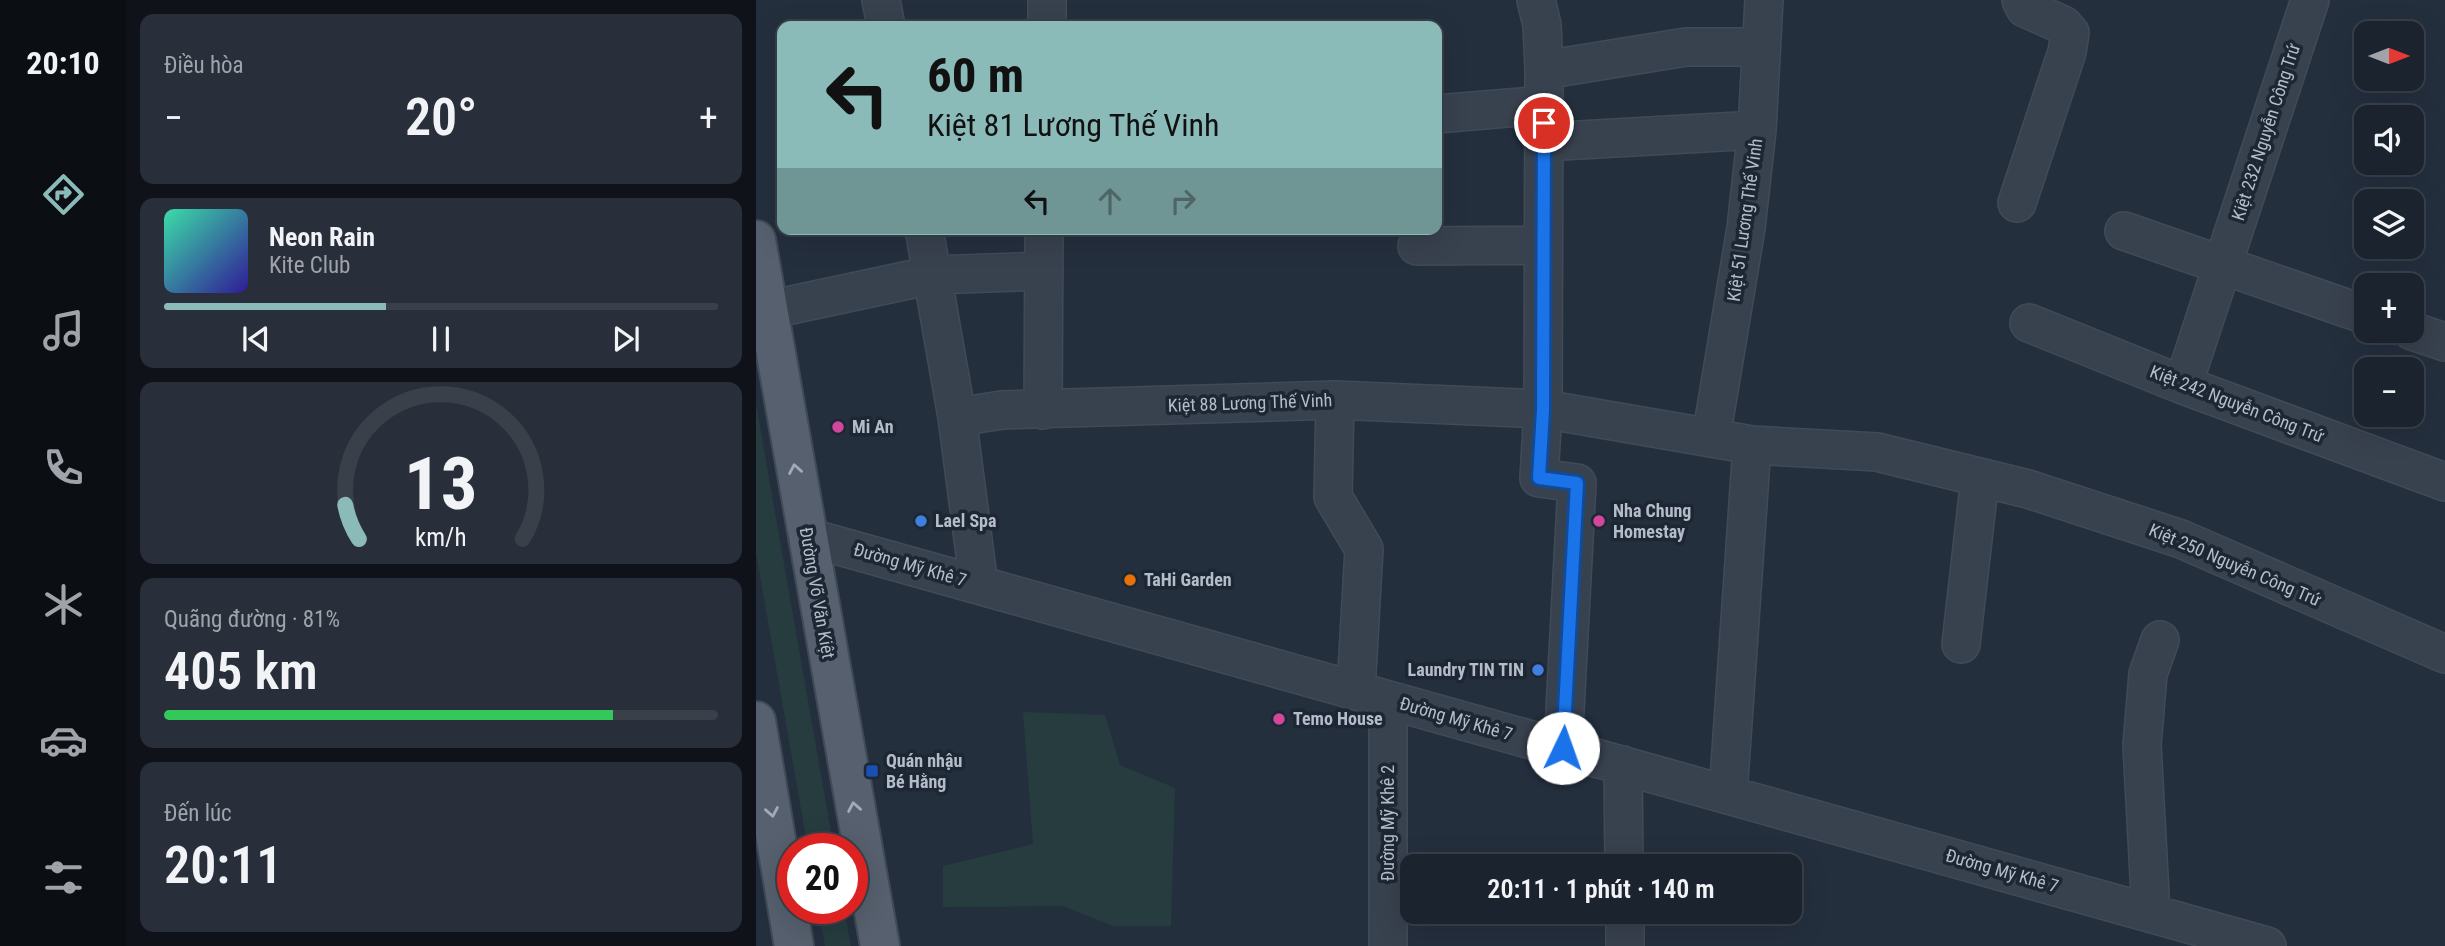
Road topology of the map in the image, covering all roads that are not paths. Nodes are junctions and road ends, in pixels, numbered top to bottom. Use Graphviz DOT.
graph roads {
  1 [pos="881,0"];
  2 [pos="1047,0"];
  3 [pos="1536,0"];
  4 [pos="1764,0"];
  5 [pos="2021,0"];
  6 [pos="2310,0"];
  7 [pos="885,21"];
  8 [pos="1047,21"];
  9 [pos="1760,47"];
  10 [pos="1544,87"];
  11 [pos="1442,113"];
  12 [pos="1757,130"];
  13 [pos="1544,142"];
  14 [pos="2017,203"];
  15 [pos="2124,231"];
  16 [pos="925,235"];
  17 [pos="1044,235"];
  18 [pos="756,240"];
  19 [pos="1543,244"];
  20 [pos="1417,246"];
  21 [pos="2222,265"];
  22 [pos="1044,271"];
  23 [pos="932,275"];
  24 [pos="768,310"];
  25 [pos="2354,311"];
  26 [pos="2029,323"];
  27 [pos="2424,335"];
  28 [pos="2445,342"];
  29 [pos="2183,384"];
  30 [pos="1335,400"];
  31 [pos="1043,410"];
  32 [pos="1543,410"];
  33 [pos="957,417"];
  34 [pos="1711,438"];
  35 [pos="1752,444"];
  36 [pos="1980,478"];
  37 [pos="2445,482"];
  38 [pos="807,537"];
  39 [pos="979,585"];
  40 [pos="2160,640"];
  41 [pos="1961,644"];
  42 [pos="2445,654"];
  43 [pos="1372,695"];
  44 [pos="756,721"];
  45 [pos="1563,748"];
  46 [pos="1623,765"];
  47 [pos="1728,795"];
  48 [pos="1624,854"];
  49 [pos="1625,924"];
  50 [pos="2165,926"];
  51 [pos="794,946"];
  52 [pos="880,946"];
  53 [pos="1388,946"];
  54 [pos="1625,946"];
  55 [pos="2267,946"];
  1 -- 7 [label="street"];
  2 -- 8 [label="street"];
  3 -- 10 [label="street"];
  4 -- 9 [label="street, Kiệt 51 Lương Thế Vinh"];
  5 -- 14 [label="street"];
  6 -- 21 [label="street, Kiệt 232 Nguyễn Công Trứ"];
  9 -- 10 [label="street"];
  9 -- 12 [label="street, Kiệt 51 Lương Thế Vinh"];
  10 -- 11 [label="street"];
  10 -- 13 [label="street"];
  12 -- 13 [label="street"];
  12 -- 34 [label="street, Kiệt 51 Lương Thế Vinh"];
  13 -- 19 [label="street"];
  15 -- 21 [label="street"];
  16 -- 23 [label="street"];
  17 -- 22 [label="street"];
  18 -- 24 [label="main road, Đường Võ Văn Kiệt"];
  19 -- 20 [label="street"];
  19 -- 32 [label="street"];
  21 -- 25 [label="street"];
  21 -- 29 [label="street, Kiệt 232 Nguyễn Công Trứ"];
  22 -- 23 [label="street"];
  22 -- 31 [label="street"];
  23 -- 24 [label="street"];
  23 -- 33 [label="street"];
  38 -- 24 [label="main road, Đường Võ Văn Kiệt, one-way"];
  26 -- 29 [label="street, Kiệt 242 Nguyễn Công Trứ"];
  27 -- 28 [label="street"];
  29 -- 37 [label="street, Kiệt 242 Nguyễn Công Trứ"];
  30 -- 31 [label="street, Kiệt 88 Lương Thế Vinh"];
  30 -- 32 [label="street, Kiệt 88 Lương Thế Vinh"];
  30 -- 43 [label="street, Đường Mỹ Khê 2"];
  31 -- 33 [label="street, Kiệt 88 Lương Thế Vinh"];
  32 -- 34 [label="street, Kiệt 250 Nguyễn Công Trứ"];
  32 -- 45 [label="street"];
  33 -- 39 [label="street"];
  34 -- 35 [label="street, Kiệt 250 Nguyễn Công Trứ"];
  35 -- 36 [label="street, Kiệt 250 Nguyễn Công Trứ"];
  35 -- 47 [label="street"];
  36 -- 41 [label="street"];
  36 -- 42 [label="street, Kiệt 250 Nguyễn Công Trứ"];
  38 -- 39 [label="street, Đường Mỹ Khê 7"];
  52 -- 38 [label="main road, Đường Võ Văn Kiệt, one-way"];
  39 -- 43 [label="street, Đường Mỹ Khê 7"];
  40 -- 50 [label="street"];
  43 -- 45 [label="street, Đường Mỹ Khê 7"];
  43 -- 53 [label="street, Đường Mỹ Khê 2"];
  44 -- 51 [label="main road, one-way"];
  45 -- 46 [label="street, Đường Mỹ Khê 7"];
  46 -- 47 [label="street, Đường Mỹ Khê 7"];
  46 -- 48 [label="street"];
  47 -- 50 [label="street, Đường Mỹ Khê 7"];
  49 -- 54 [label="street"];
  50 -- 55 [label="street, Đường Mỹ Khê 7"];
}
